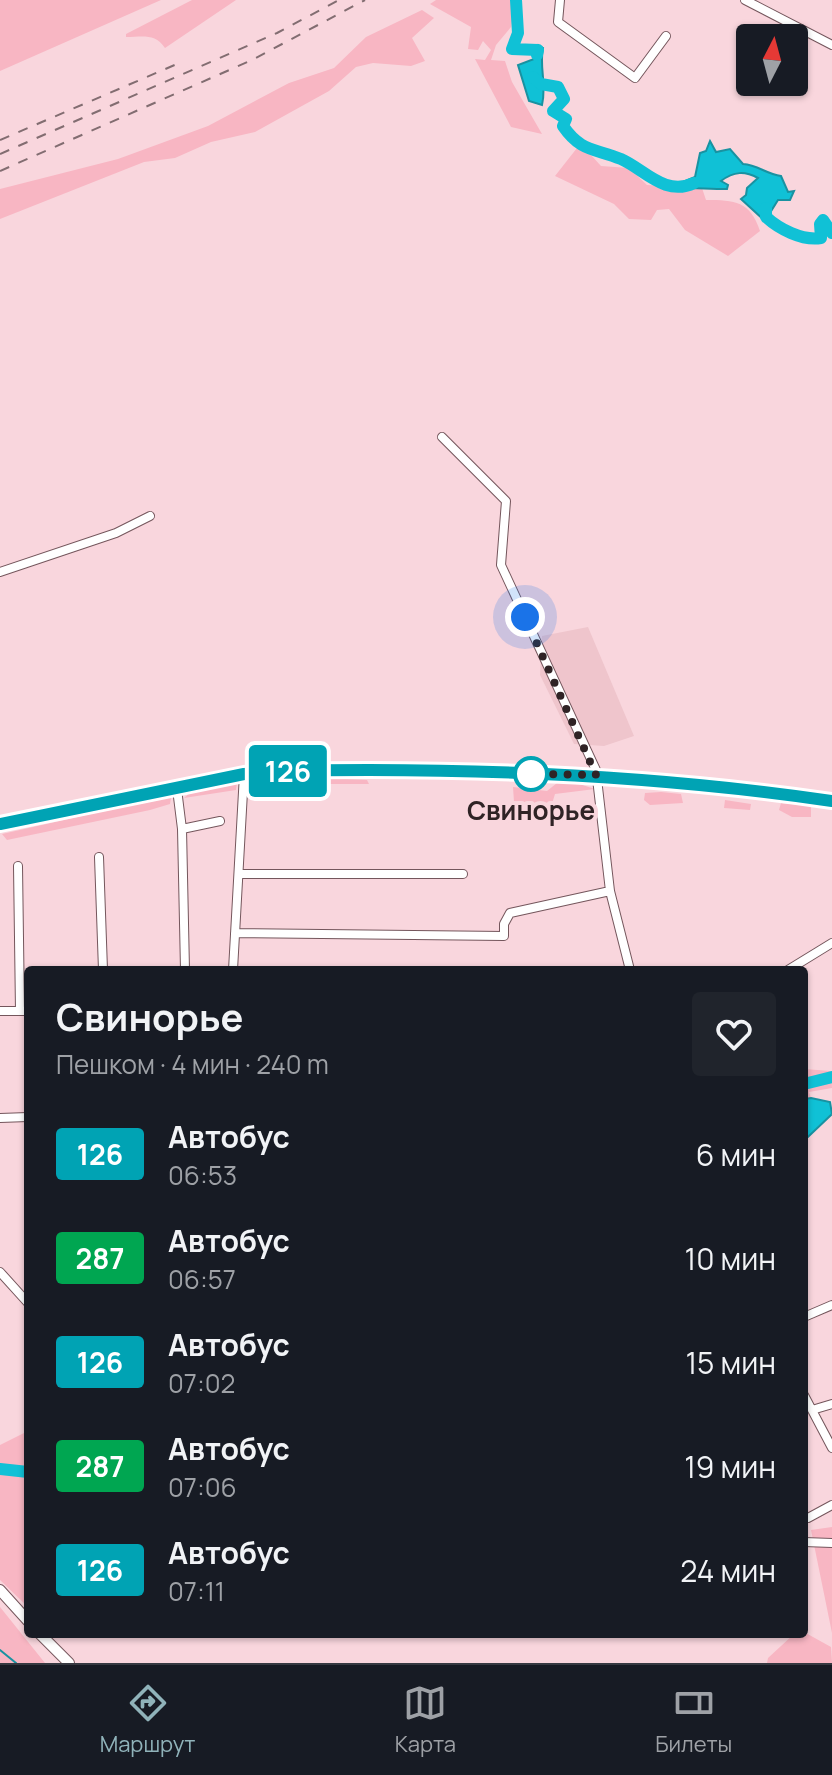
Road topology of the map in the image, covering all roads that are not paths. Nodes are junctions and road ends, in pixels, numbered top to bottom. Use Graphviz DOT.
graph roads {
  1 [pos="560,0"];
  2 [pos="745,0"];
  3 [pos="666,36"];
  4 [pos="832,45"];
  5 [pos="442,437"];
  6 [pos="150,516"];
  7 [pos="0,572"];
  8 [pos="244,774"];
  9 [pos="596,775"];
  10 [pos="177,789"];
  11 [pos="832,801"];
  12 [pos="220,821"];
  13 [pos="0,824"];
  14 [pos="182,829"];
  15 [pos="99,857"];
  16 [pos="18,866"];
  17 [pos="239,874"];
  18 [pos="463,874"];
  19 [pos="610,891"];
  20 [pos="235,933"];
  21 [pos="832,943"];
  22 [pos="103,966"];
  23 [pos="185,966"];
  24 [pos="233,966"];
  25 [pos="629,966"];
  26 [pos="795,966"];
  27 [pos="0,1011"];
  28 [pos="24,1011"];
  29 [pos="24,1117"];
  30 [pos="0,1118"];
  31 [pos="0,1272"];
  32 [pos="24,1299"];
  33 [pos="832,1305"];
  34 [pos="808,1315"];
  35 [pos="808,1402"];
  36 [pos="832,1404"];
  37 [pos="812,1410"];
  38 [pos="832,1448"];
  39 [pos="832,1505"];
  40 [pos="808,1518"];
  41 [pos="808,1542"];
  42 [pos="832,1543"];
  43 [pos="0,1590"];
  44 [pos="24,1615"];
  45 [pos="44,1638"];
  46 [pos="69,1663"];
  1 -- 3 [label="street"];
  2 -- 4 [label="street"];
  5 -- 9 [label="street"];
  6 -- 7 [label="street"];
  8 -- 9 [label="main road"];
  8 -- 10 [label="main road"];
  8 -- 17 [label="street"];
  9 -- 11 [label="main road"];
  9 -- 19 [label="street"];
  10 -- 13 [label="main road"];
  10 -- 14 [label="street"];
  12 -- 14 [label="street"];
  14 -- 23 [label="street"];
  15 -- 22 [label="street"];
  16 -- 28 [label="street"];
  17 -- 18 [label="street"];
  17 -- 20 [label="street"];
  19 -- 20 [label="street"];
  19 -- 25 [label="street"];
  20 -- 24 [label="street"];
  21 -- 26 [label="street"];
  27 -- 28 [label="street"];
  29 -- 30 [label="street"];
  31 -- 32 [label="street"];
  33 -- 34 [label="street"];
  35 -- 37 [label="street"];
  36 -- 37 [label="street"];
  37 -- 38 [label="street"];
  39 -- 40 [label="street"];
  41 -- 42 [label="street"];
  43 -- 44 [label="main road"];
  45 -- 46 [label="main road"];
}
